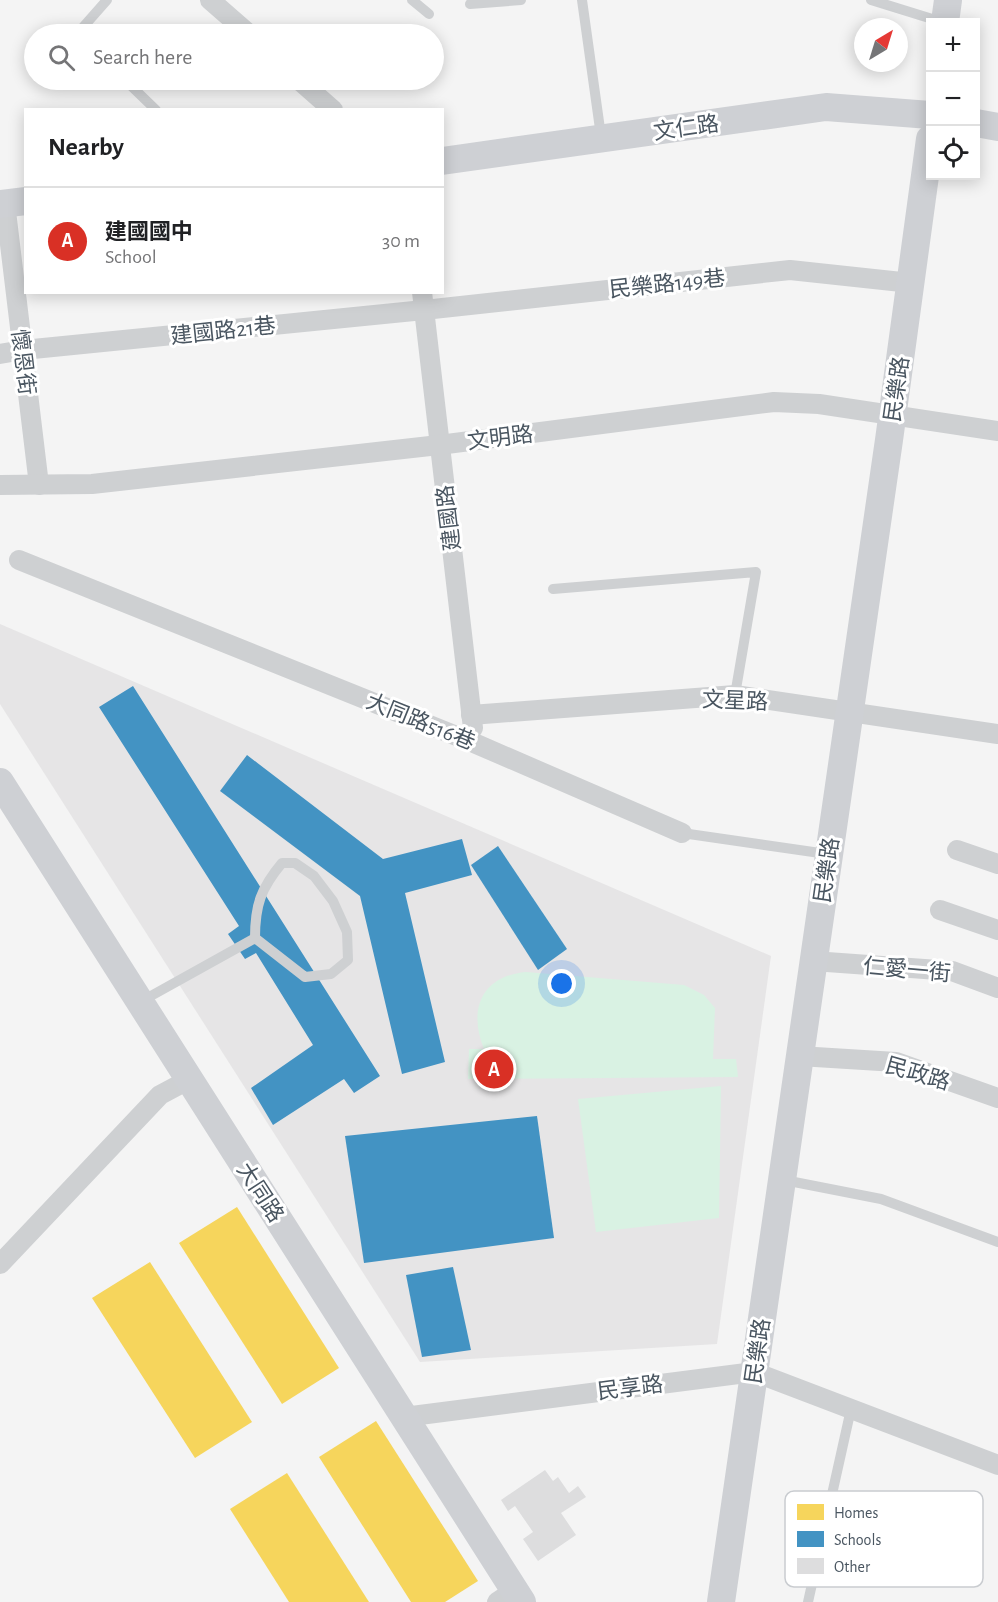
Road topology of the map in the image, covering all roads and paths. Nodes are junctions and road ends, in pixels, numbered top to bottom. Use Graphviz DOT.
graph roads {
  1 [pos="107,0"];
  2 [pos="210,0"];
  3 [pos="412,0"];
  4 [pos="521,0"];
  5 [pos="582,0"];
  6 [pos="871,0"];
  7 [pos="948,0"];
  8 [pos="470,4"];
  9 [pos="429,14"];
  10 [pos="931,18"];
  11 [pos="945,18"];
  12 [pos="86,24"];
  13 [pos="238,24"];
  14 [pos="135,90"];
  15 [pos="310,90"];
  16 [pos="154,108"];
  17 [pos="331,108"];
  18 [pos="926,115"];
  19 [pos="980,124"];
  20 [pos="998,127"];
  21 [pos="602,139"];
  22 [pos="444,161"];
  23 [pos="926,169"];
  24 [pos="10,203"];
  25 [pos="911,283"];
  26 [pos="423,301"];
  27 [pos="23,350"];
  28 [pos="0,354"];
  29 [pos="893,415"];
  30 [pos="998,432"];
  31 [pos="439,445"];
  32 [pos="0,485"];
  33 [pos="39,485"];
  34 [pos="19,560"];
  35 [pos="553,589"];
  36 [pos="735,695"];
  37 [pos="850,711"];
  38 [pos="471,716"];
  39 [pos="998,734"];
  40 [pos="474,742"];
  41 [pos="0,782"];
  42 [pos="682,833"];
  43 [pos="957,850"];
  44 [pos="829,854"];
  45 [pos="998,864"];
  46 [pos="940,910"];
  47 [pos="998,930"];
  48 [pos="255,938"];
  49 [pos="813,961"];
  50 [pos="998,988"];
  51 [pos="140,1002"];
  52 [pos="799,1056"];
  53 [pos="189,1079"];
  54 [pos="998,1098"];
  55 [pos="781,1179"];
  56 [pos="998,1242"];
  57 [pos="0,1264"];
  58 [pos="754,1372"];
  59 [pos="851,1409"];
  60 [pos="404,1417"];
  61 [pos="998,1465"];
  62 [pos="833,1491"];
  63 [pos="811,1587"];
  64 [pos="511,1598"];
  65 [pos="721,1602"];
  66 [pos="808,1602"];
  1 -- 12 [label="lane"];
  2 -- 13 [label="street"];
  3 -- 9 [label="lane"];
  4 -- 8 [label="lane"];
  5 -- 21 [label="lane"];
  6 -- 10 [label="lane"];
  7 -- 11 [label="main road"];
  14 -- 16 [label="lane"];
  15 -- 17 [label="street"];
  18 -- 21 [label="main road, 文仁路"];
  19 -- 20 [label="main road"];
  21 -- 22 [label="main road, 文仁路"];
  23 -- 25 [label="main road, 民樂路"];
  24 -- 27 [label="street, 懷恩街"];
  25 -- 26 [label="street, 民樂路149巷"];
  25 -- 29 [label="main road, 民樂路"];
  26 -- 27 [label="street, 建國路21巷"];
  26 -- 31 [label="street, 建國路"];
  27 -- 28 [label="street, 建國路21巷"];
  27 -- 33 [label="street, 懷恩街"];
  29 -- 30 [label="street, 文明路"];
  29 -- 31 [label="street, 文明路"];
  29 -- 37 [label="main road, 民樂路"];
  31 -- 33 [label="street, 文明路"];
  31 -- 38 [label="street, 建國路"];
  32 -- 33 [label="street, 文明路"];
  34 -- 40 [label="street, 大同路516巷"];
  35 -- 36 [label="lane"];
  36 -- 37 [label="street, 文星路"];
  36 -- 38 [label="street, 文星路"];
  37 -- 39 [label="street, 文星路"];
  37 -- 44 [label="main road, 民樂路"];
  38 -- 40 [label="street, 建國路"];
  40 -- 42 [label="street, 大同路516巷"];
  41 -- 51 [label="main road, 大同路"];
  42 -- 44 [label="lane, 大同路516巷"];
  43 -- 45 [label="street"];
  44 -- 49 [label="main road, 民樂路"];
  46 -- 47 [label="street"];
  48 -- 48 [label="lane"];
  48 -- 51 [label="lane"];
  49 -- 50 [label="street, 仁愛一街"];
  49 -- 52 [label="main road, 民樂路"];
  51 -- 53 [label="main road, 大同路"];
  52 -- 54 [label="street, 民政路"];
  52 -- 55 [label="main road, 民樂路"];
  53 -- 57 [label="street"];
  53 -- 60 [label="main road, 大同路"];
  55 -- 56 [label="lane"];
  55 -- 58 [label="main road, 民樂路"];
  58 -- 59 [label="street, 民享路"];
  58 -- 60 [label="street, 民享路"];
  58 -- 65 [label="main road, 民樂路"];
  59 -- 61 [label="street, 民享路"];
  59 -- 62 [label="lane"];
  60 -- 64 [label="main road, 大同路"];
  63 -- 66 [label="lane"];
}
